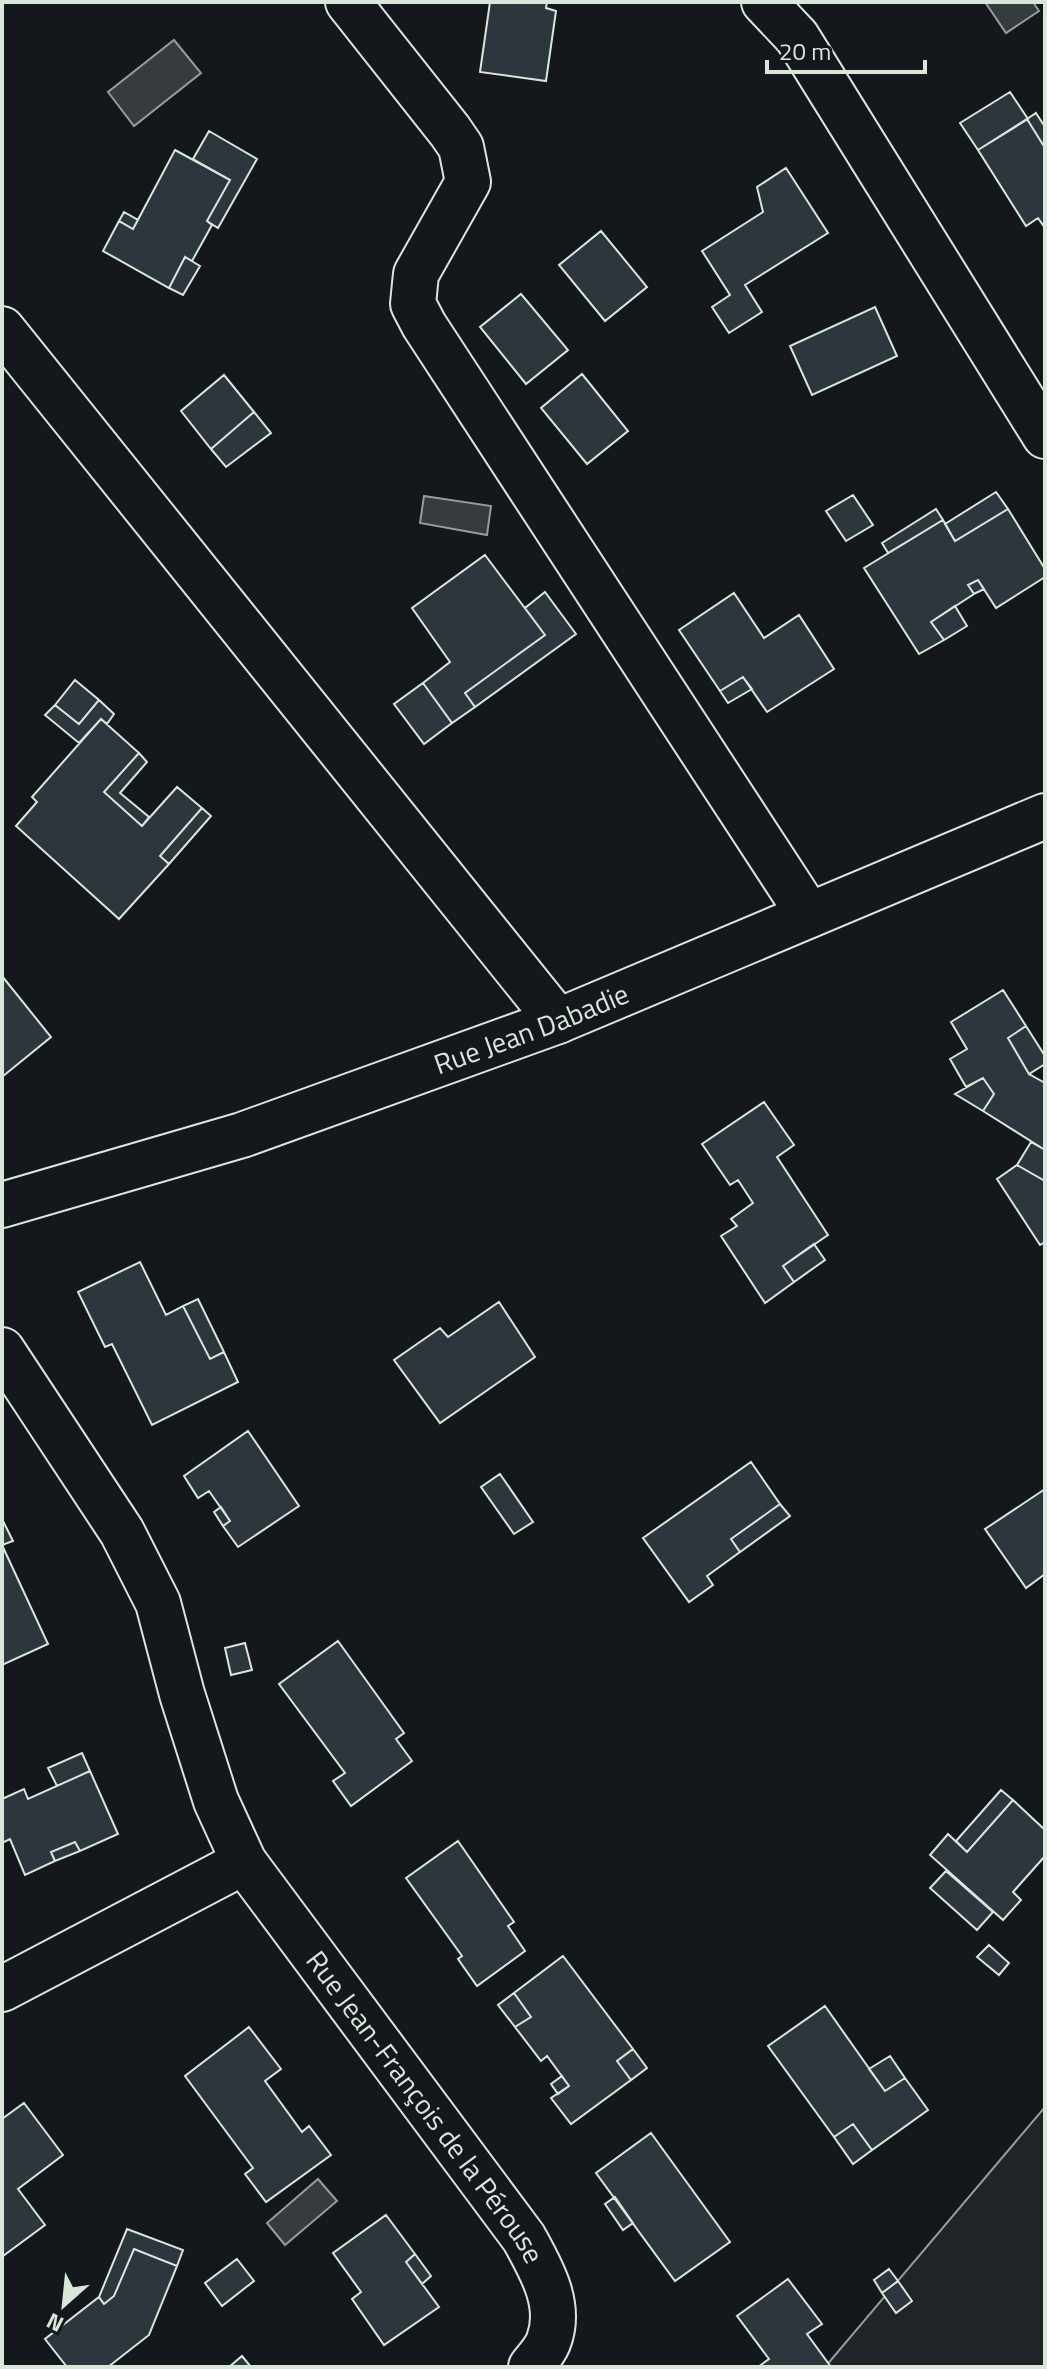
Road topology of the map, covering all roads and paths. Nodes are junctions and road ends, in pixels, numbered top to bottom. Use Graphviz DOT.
graph roads {
  1 [pos="348,2"];
  2 [pos="764,2"];
  3 [pos="2,329"];
  4 [pos="1045,436"];
  5 [pos="1045,816"];
  6 [pos="809,915"];
  7 [pos="558,1021"];
  8 [pos="2,1205"];
  9 [pos="2,1350"];
  10 [pos="244,1862"];
  11 [pos="2,1989"];
  12 [pos="531,2367"];
  1 -- 6 [label="street"];
  2 -- 4 [label="street"];
  3 -- 7 [label="street"];
  5 -- 6 [label="street, Rue Jean Dabadie"];
  6 -- 7 [label="street, Rue Jean Dabadie"];
  7 -- 8 [label="street, Rue Jean Dabadie"];
  9 -- 10 [label="street, Rue Jean-François de la Pérouse"];
  10 -- 11 [label="street"];
  10 -- 12 [label="street, Rue Jean-François de la Pérouse"];
}
